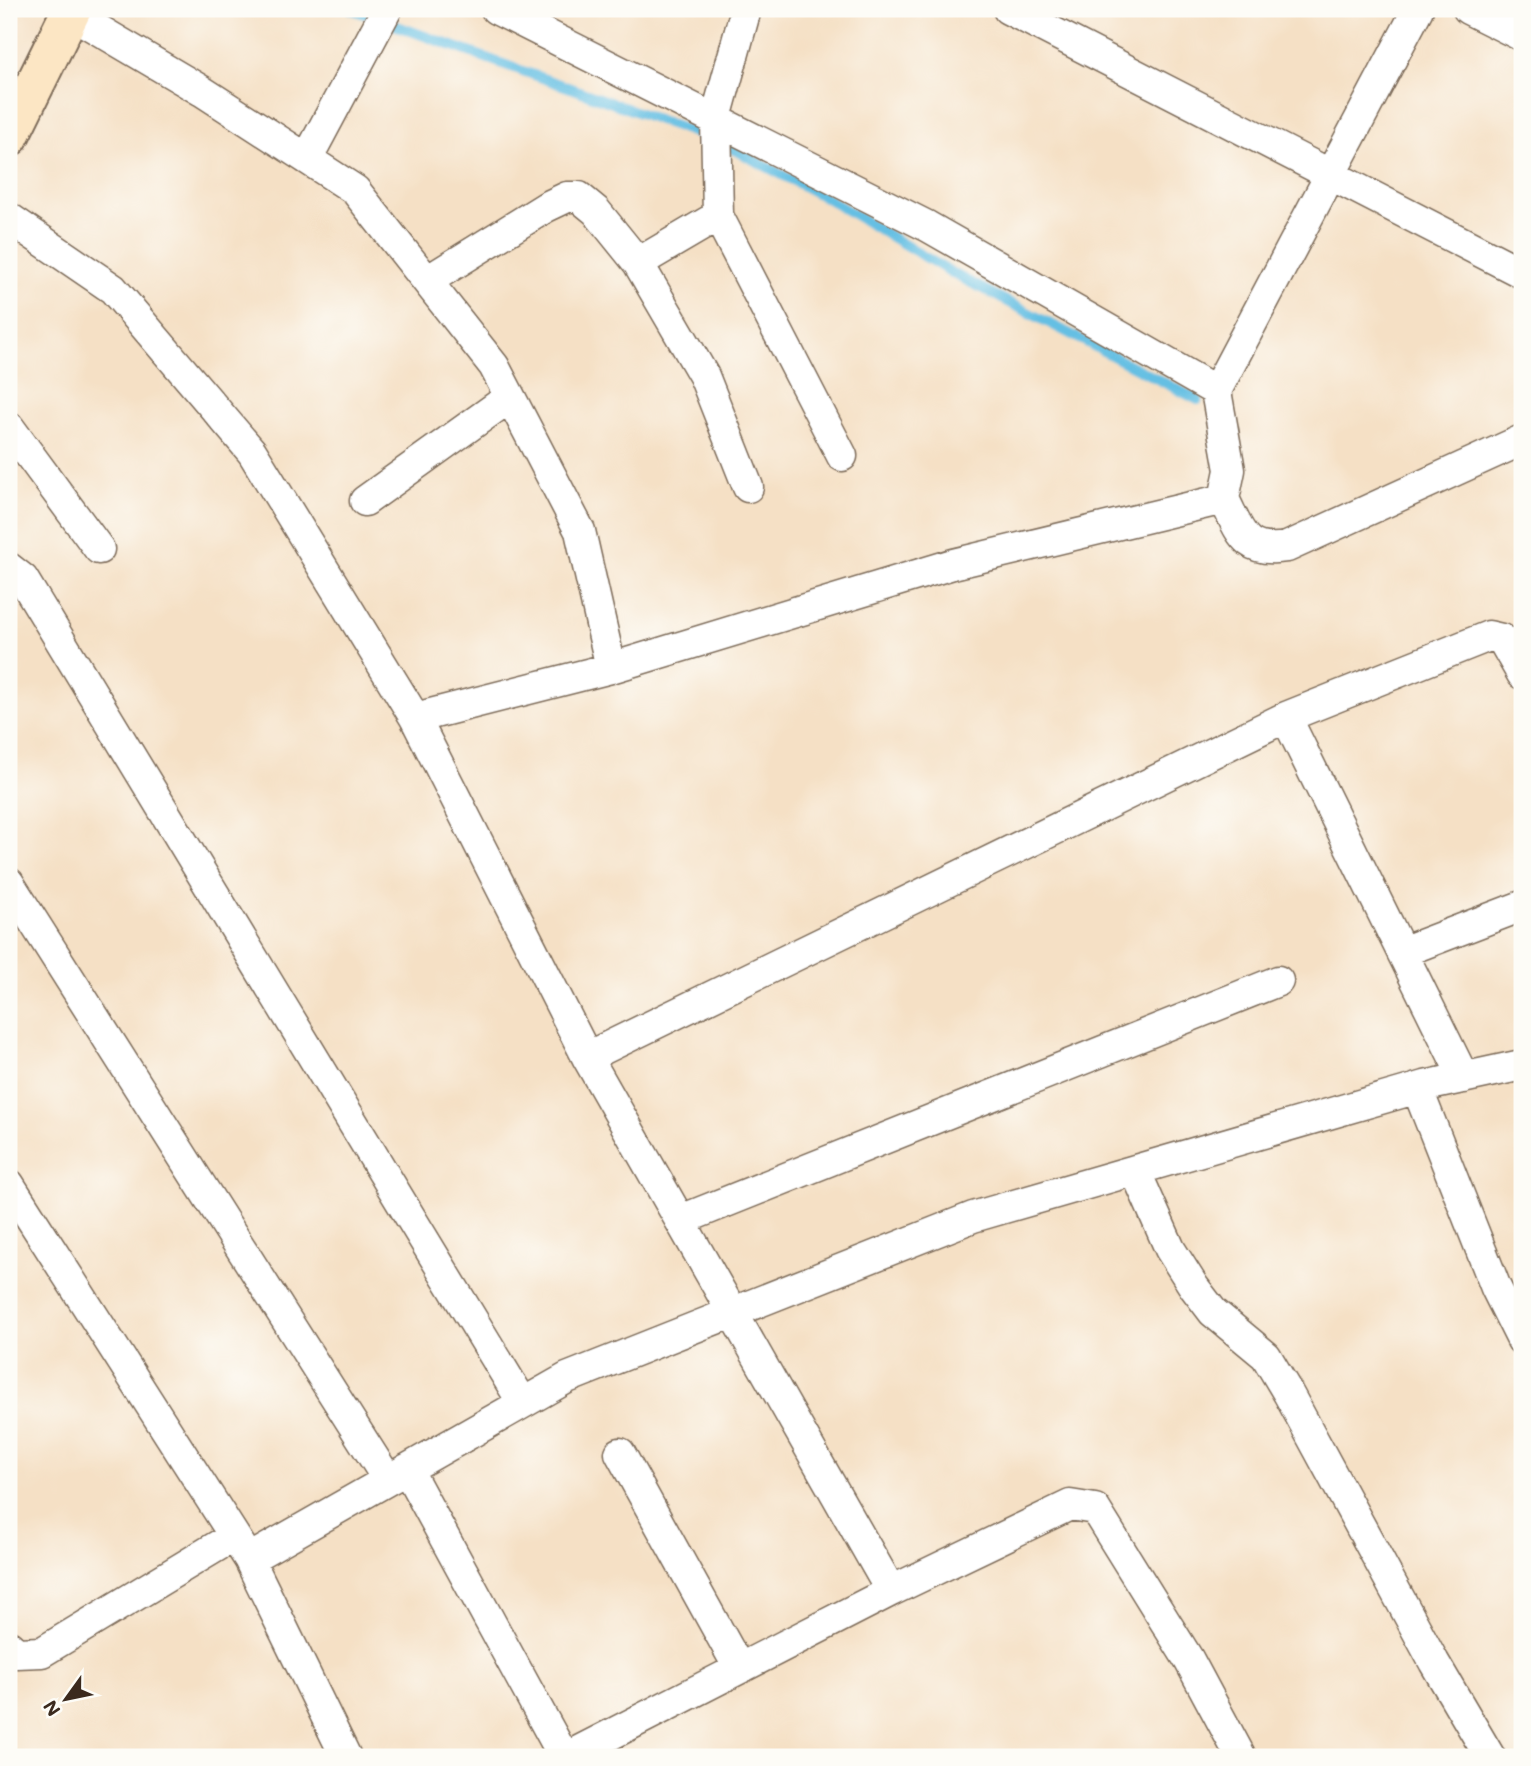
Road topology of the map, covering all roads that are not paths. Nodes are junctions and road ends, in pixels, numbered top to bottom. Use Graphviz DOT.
graph roads {
  1 [pos="496,9"];
  2 [pos="746,9"];
  3 [pos="1008,9"];
  4 [pos="1418,9"];
  5 [pos="1468,9"];
  6 [pos="71,11"];
  7 [pos="380,20"];
  8 [pos="1522,36"];
  9 [pos="716,118"];
  10 [pos="9,137"];
  11 [pos="307,159"];
  12 [pos="1332,173"];
  13 [pos="718,216"];
  14 [pos="9,219"];
  15 [pos="638,263"];
  16 [pos="1522,273"];
  17 [pos="427,281"];
  18 [pos="1216,391"];
  19 [pos="510,397"];
  20 [pos="9,427"];
  21 [pos="1522,440"];
  22 [pos="842,456"];
  23 [pos="748,487"];
  24 [pos="1224,499"];
  25 [pos="365,501"];
  26 [pos="99,549"];
  27 [pos="9,568"];
  28 [pos="611,668"];
  29 [pos="1522,674"];
  30 [pos="1286,717"];
  31 [pos="415,718"];
  32 [pos="9,883"];
  33 [pos="1522,906"];
  34 [pos="1402,952"];
  35 [pos="1278,981"];
  36 [pos="587,1057"];
  37 [pos="1522,1065"];
  38 [pos="1464,1077"];
  39 [pos="1417,1088"];
  40 [pos="1135,1170"];
  41 [pos="9,1184"];
  42 [pos="681,1220"];
  43 [pos="732,1310"];
  44 [pos="1522,1340"];
  45 [pos="523,1403"];
  46 [pos="621,1453"];
  47 [pos="397,1474"];
  48 [pos="241,1547"];
  49 [pos="891,1591"];
  50 [pos="9,1646"];
  51 [pos="739,1668"];
  52 [pos="346,1757"];
  53 [pos="566,1757"];
  54 [pos="1241,1757"];
  55 [pos="1490,1757"];
  1 -- 9 [label="street"];
  2 -- 9 [label="street"];
  3 -- 12 [label="street"];
  4 -- 12 [label="street"];
  5 -- 8 [label="street"];
  6 -- 10 [label="main road"];
  6 -- 11 [label="street"];
  7 -- 11 [label="street"];
  9 -- 13 [label="street"];
  9 -- 18 [label="street"];
  11 -- 17 [label="street"];
  12 -- 16 [label="street"];
  12 -- 18 [label="street"];
  13 -- 15 [label="street"];
  13 -- 22 [label="street"];
  14 -- 31 [label="street"];
  15 -- 17 [label="street"];
  15 -- 23 [label="street"];
  17 -- 19 [label="street"];
  18 -- 24 [label="street"];
  19 -- 25 [label="street"];
  19 -- 28 [label="street"];
  20 -- 26 [label="street"];
  21 -- 24 [label="street"];
  24 -- 28 [label="street"];
  27 -- 45 [label="street"];
  28 -- 31 [label="street"];
  29 -- 30 [label="street"];
  30 -- 34 [label="street"];
  30 -- 36 [label="street"];
  31 -- 36 [label="street"];
  32 -- 47 [label="street"];
  33 -- 34 [label="street"];
  34 -- 38 [label="street"];
  35 -- 42 [label="street"];
  36 -- 42 [label="street"];
  37 -- 38 [label="street"];
  38 -- 39 [label="street"];
  39 -- 40 [label="street"];
  39 -- 44 [label="street"];
  40 -- 43 [label="street"];
  40 -- 55 [label="street"];
  41 -- 48 [label="street"];
  42 -- 43 [label="street"];
  43 -- 45 [label="street"];
  43 -- 49 [label="street"];
  45 -- 47 [label="street"];
  46 -- 51 [label="street"];
  47 -- 48 [label="street"];
  47 -- 53 [label="street"];
  48 -- 50 [label="street"];
  48 -- 52 [label="street"];
  49 -- 51 [label="street"];
  49 -- 54 [label="street"];
  51 -- 53 [label="street"];
}
